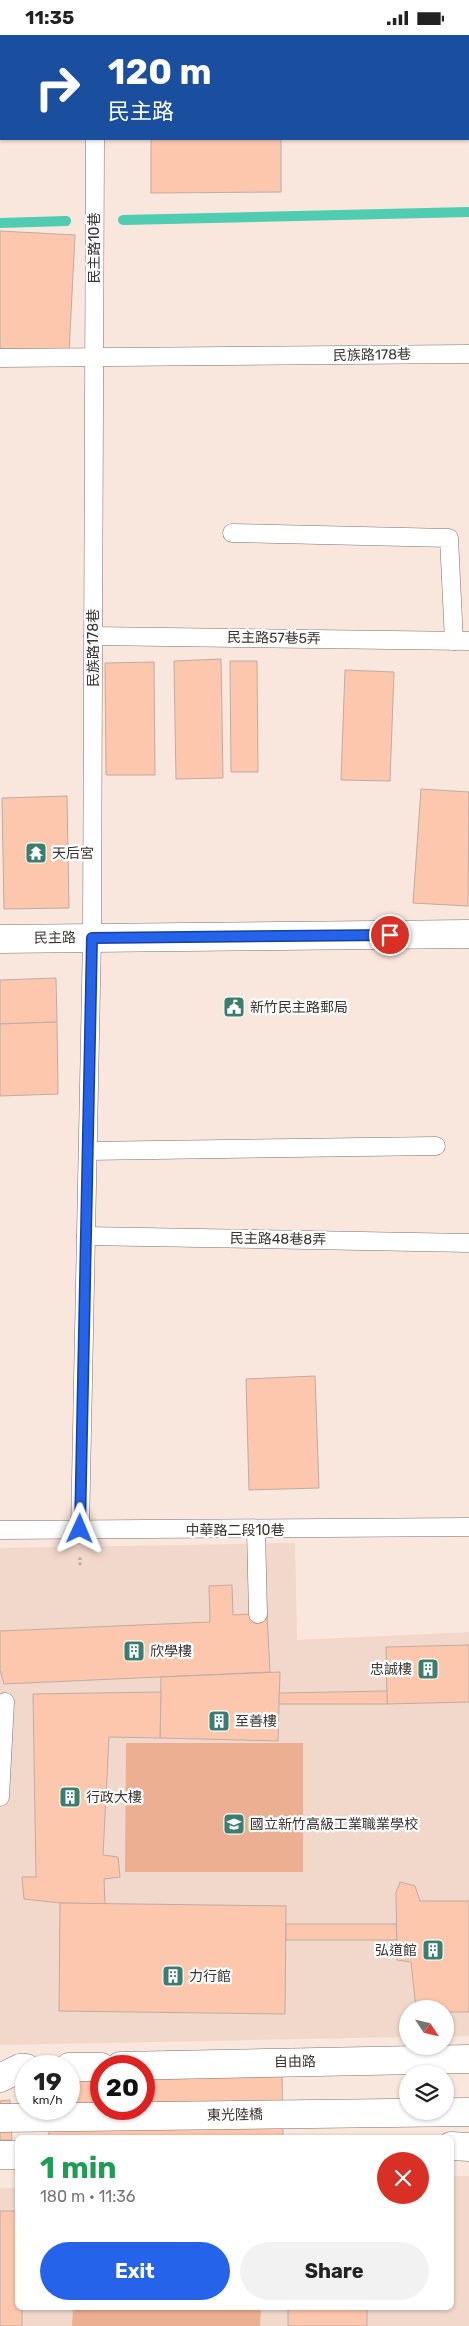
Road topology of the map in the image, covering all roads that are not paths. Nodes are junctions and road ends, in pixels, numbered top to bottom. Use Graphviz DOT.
graph roads {
  1 [pos="95,140"];
  2 [pos="469,354"];
  3 [pos="94,357"];
  4 [pos="0,358"];
  5 [pos="232,533"];
  6 [pos="93,636"];
  7 [pos="462,641"];
  8 [pos="469,934"];
  9 [pos="92,938"];
  10 [pos="0,939"];
  11 [pos="436,1146"];
  12 [pos="88,1151"];
  13 [pos="86,1236"];
  14 [pos="469,1243"];
  15 [pos="469,1527"];
  16 [pos="80,1529"];
  17 [pos="256,1530"];
  18 [pos="0,1531"];
  19 [pos="258,1613"];
  20 [pos="5,1702"];
  21 [pos="0,1797"];
  22 [pos="469,2059"];
  23 [pos="155,2065"];
  24 [pos="15,2070"];
  25 [pos="0,2078"];
  26 [pos="469,2112"];
  27 [pos="0,2118"];
  28 [pos="454,2146"];
  29 [pos="469,2147"];
  30 [pos="0,2155"];
  31 [pos="15,2155"];
  1 -- 3 [label="lane, 民主路10巷"];
  2 -- 3 [label="lane, 民族路178巷"];
  3 -- 4 [label="lane, 民族路178巷"];
  3 -- 6 [label="lane, 民族路178巷"];
  5 -- 7 [label="lane, 民主路57巷5弄"];
  6 -- 7 [label="lane, 民主路57巷5弄"];
  6 -- 9 [label="lane, 民族路178巷"];
  8 -- 9 [label="street, 民主路"];
  9 -- 10 [label="street, 民主路"];
  9 -- 12 [label="lane, 民族路178巷"];
  11 -- 12 [label="lane"];
  12 -- 13 [label="lane, 民族路178巷"];
  13 -- 14 [label="lane, 民主路48巷8弄"];
  13 -- 16 [label="lane, 民族路178巷"];
  15 -- 17 [label="lane, 中華路二段10巷"];
  16 -- 17 [label="lane, 中華路二段10巷"];
  16 -- 18 [label="lane, 中華路二段10巷"];
  17 -- 19 [label="lane"];
  20 -- 21 [label="lane"];
  22 -- 23 [label="street, 自由路"];
  24 -- 25 [label="street"];
  26 -- 27 [label="street, 東光陸橋, bridge"];
  28 -- 29 [label="street"];
  30 -- 31 [label="street"];
}
